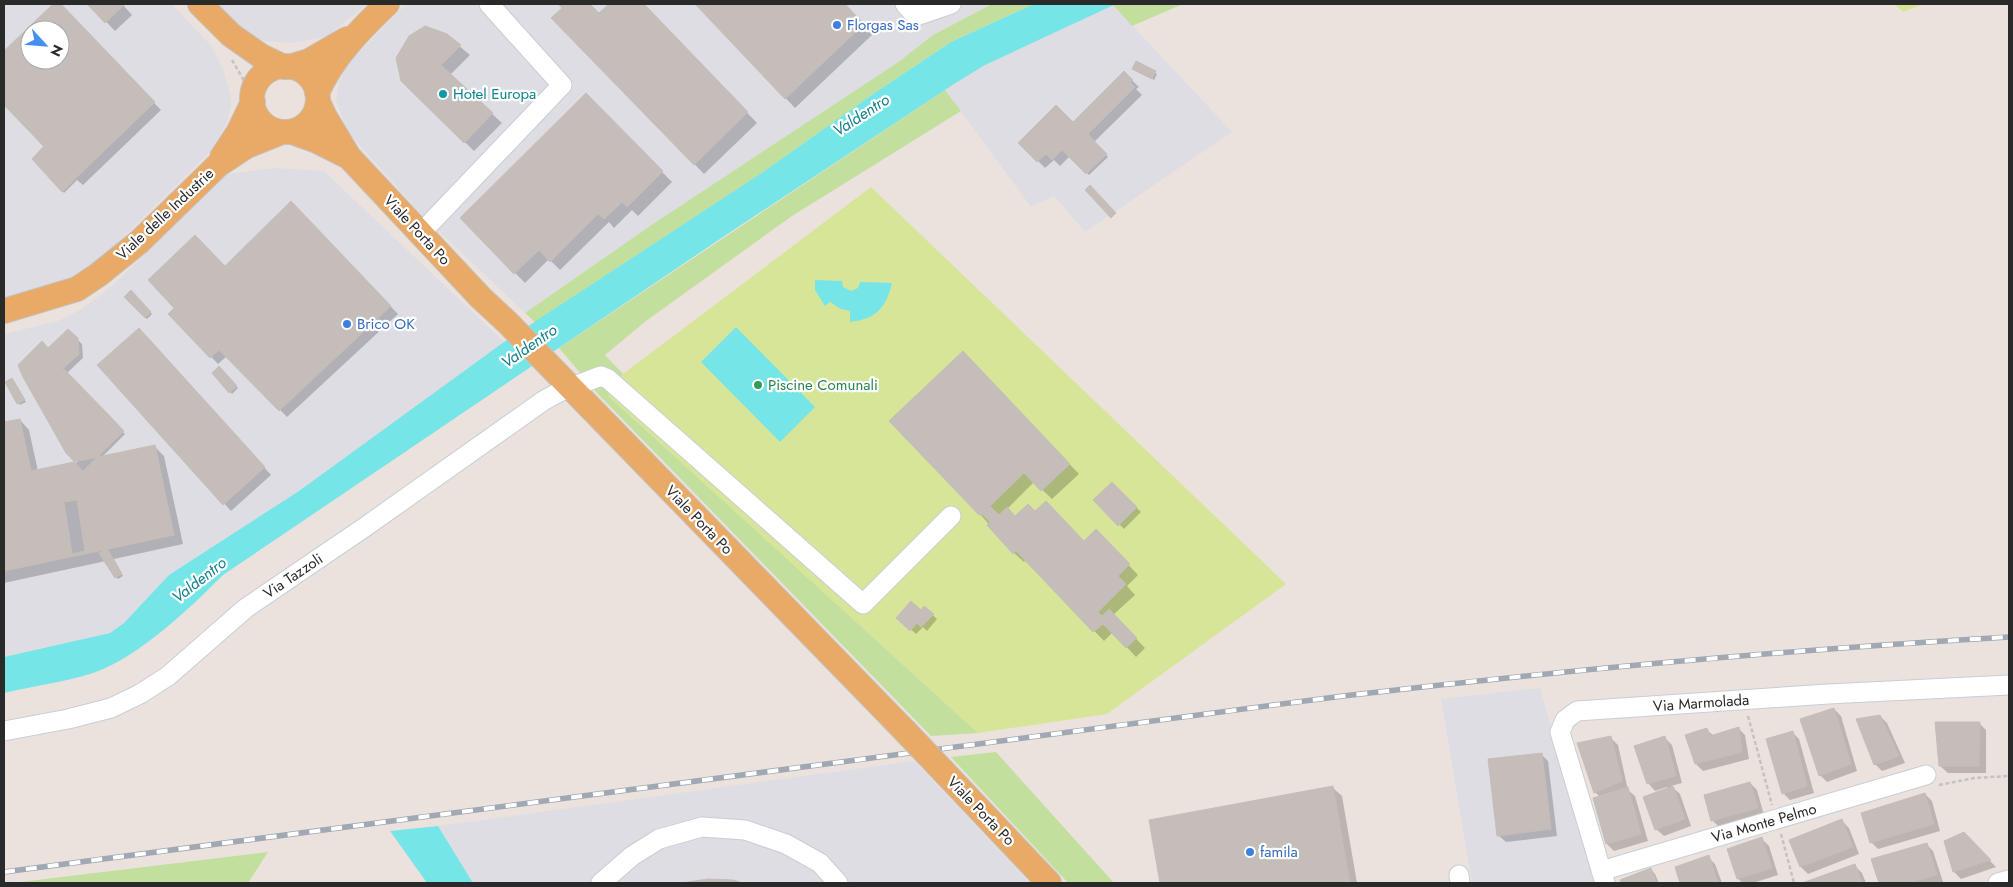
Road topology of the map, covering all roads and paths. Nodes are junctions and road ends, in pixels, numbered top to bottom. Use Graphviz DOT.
graph roads {
  1 [pos="200,4"];
  2 [pos="387,4"];
  3 [pos="490,4"];
  4 [pos="905,4"];
  5 [pos="951,4"];
  6 [pos="359,32"];
  7 [pos="230,35"];
  8 [pos="231,59"];
  9 [pos="286,67"];
  10 [pos="318,98"];
  11 [pos="251,101"];
  12 [pos="287,132"];
  13 [pos="349,158"];
  14 [pos="218,165"];
  15 [pos="420,234"];
  16 [pos="4,311"];
  17 [pos="570,388"];
  18 [pos="951,516"];
  19 [pos="2009,685"];
  20 [pos="1743,700"];
  21 [pos="4,731"];
  22 [pos="1926,775"];
  23 [pos="2009,776"];
  24 [pos="1776,820"];
  25 [pos="1603,877"];
  26 [pos="2009,880"];
  27 [pos="601,883"];
  28 [pos="838,883"];
  29 [pos="1049,883"];
  30 [pos="1794,883"];
  31 [pos="1998,883"];
  1 -- 7 [label="main road, Viale Porta Po"];
  2 -- 6 [label="main road"];
  3 -- 15 [label="street"];
  4 -- 5 [label="street"];
  6 -- 9 [label="main road"];
  6 -- 10 [label="main road"];
  7 -- 9 [label="main road, Viale Porta Po"];
  7 -- 11 [label="main road, Viale Porta Po"];
  8 -- 11 [label="path"];
  9 -- 10 [label="main road, Viale Porta Po"];
  9 -- 11 [label="main road"];
  10 -- 12 [label="main road"];
  10 -- 13 [label="main road, Viale Porta Po"];
  11 -- 12 [label="main road, Viale Porta Po"];
  11 -- 14 [label="main road, Viale delle Industrie"];
  12 -- 13 [label="main road, Viale Porta Po"];
  12 -- 14 [label="main road, Viale delle Industrie"];
  13 -- 15 [label="main road, Viale Porta Po"];
  14 -- 16 [label="main road, Viale delle Industrie"];
  15 -- 17 [label="main road, Viale Porta Po"];
  17 -- 18 [label="street, Via Tazzoli"];
  17 -- 21 [label="street, Via Tazzoli"];
  17 -- 29 [label="main road, Viale Porta Po, bridge"];
  19 -- 20 [label="street, Via Marmolada"];
  20 -- 24 [label="path"];
  20 -- 25 [label="street, Via Marmolada"];
  22 -- 23 [label="path"];
  22 -- 24 [label="street, Via Monte Pelmo"];
  24 -- 25 [label="street, Via Monte Pelmo"];
  24 -- 30 [label="path"];
  26 -- 31 [label="street"];
  27 -- 28 [label="street"];
}
